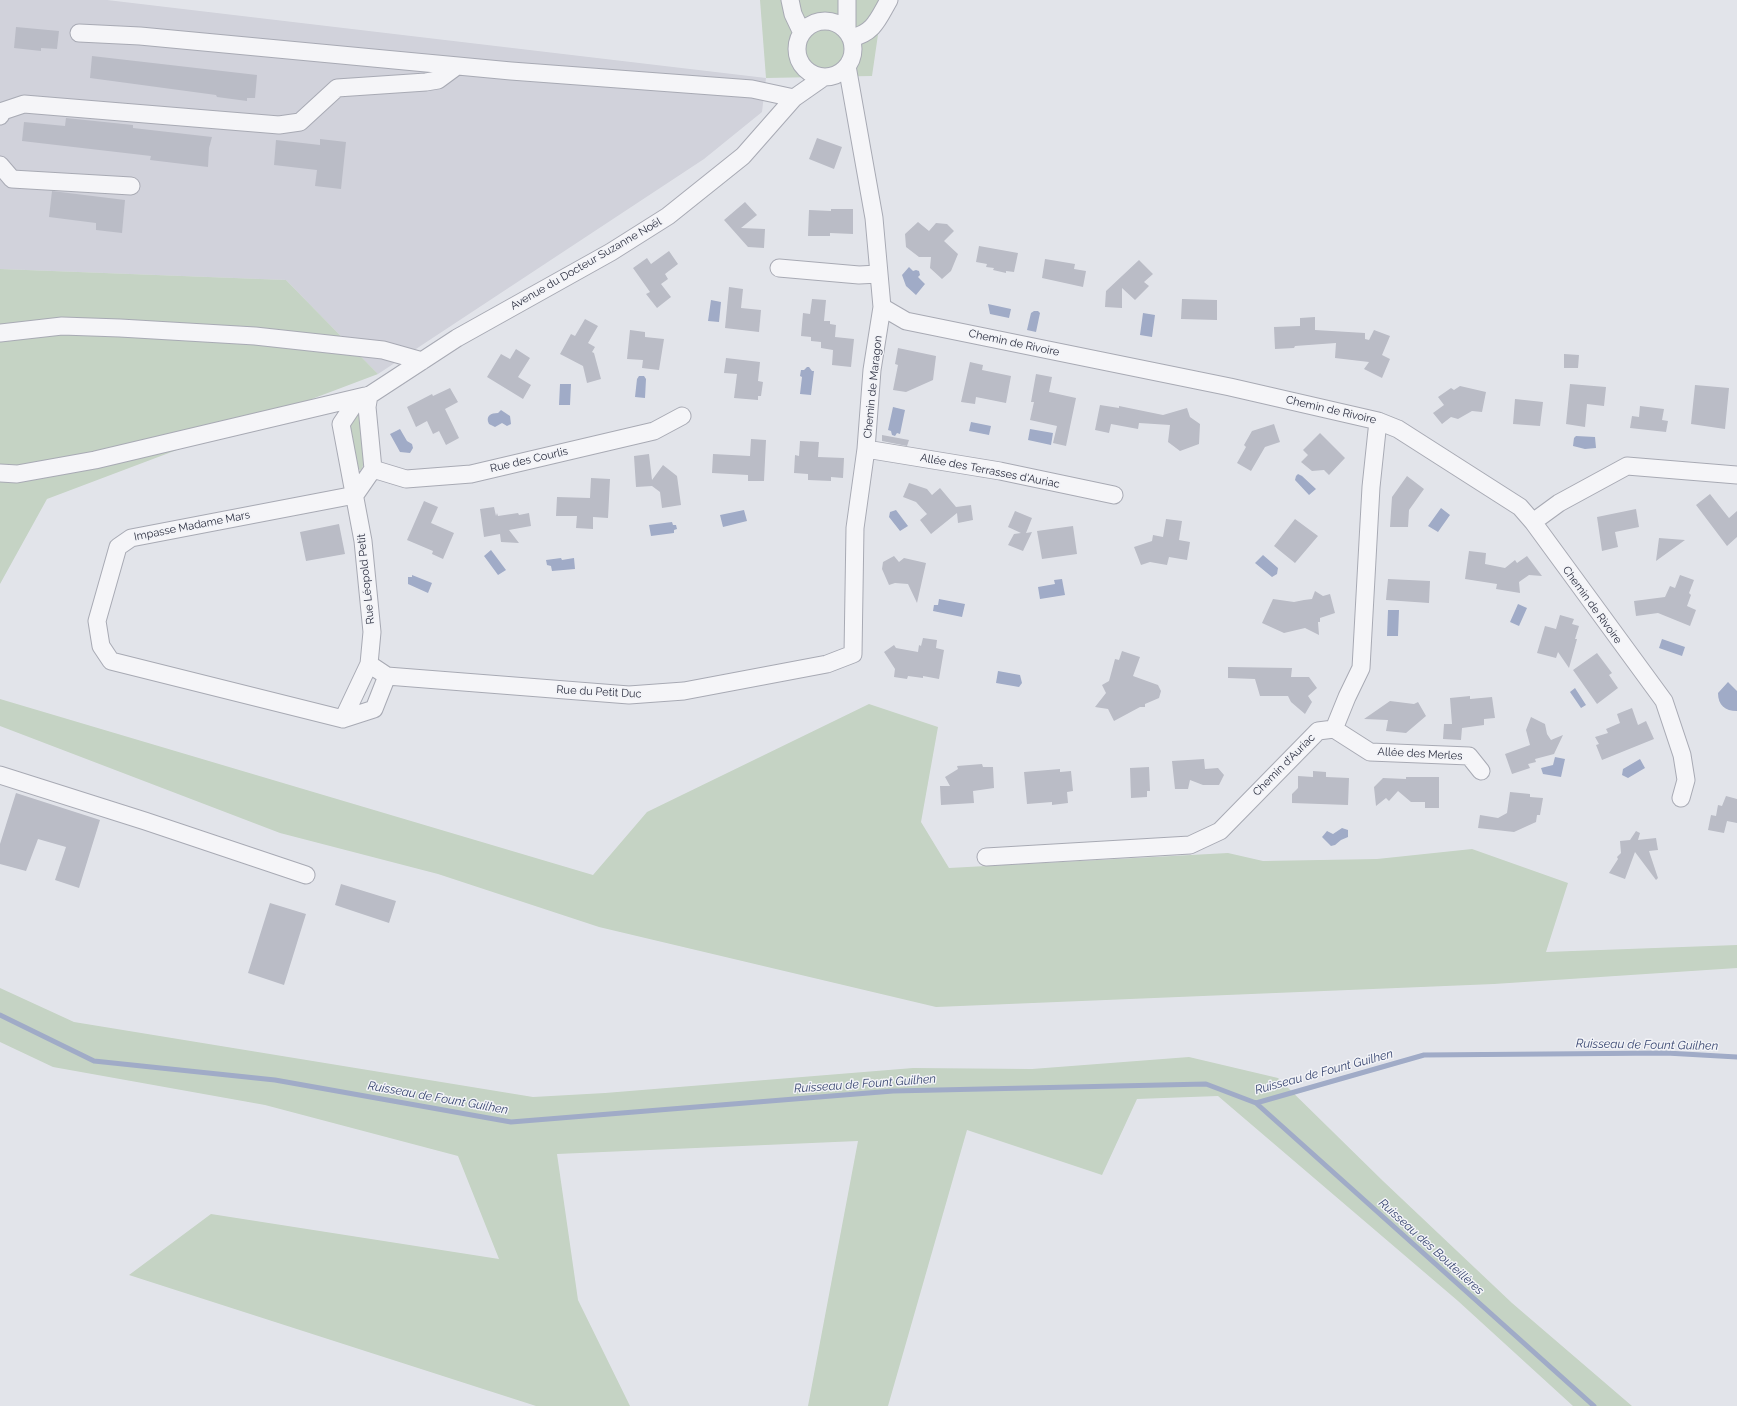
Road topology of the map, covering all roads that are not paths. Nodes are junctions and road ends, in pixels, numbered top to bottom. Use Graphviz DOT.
graph roads {
  1 [pos="790,0"];
  2 [pos="839,0"];
  3 [pos="847,0"];
  4 [pos="889,0"];
  5 [pos="827,21"];
  6 [pos="79,33"];
  7 [pos="802,33"];
  8 [pos="849,35"];
  9 [pos="802,65"];
  10 [pos="457,66"];
  11 [pos="847,66"];
  12 [pos="828,77"];
  13 [pos="797,95"];
  14 [pos="852,98"];
  15 [pos="0,116"];
  16 [pos="0,165"];
  17 [pos="131,186"];
  18 [pos="779,268"];
  19 [pos="879,274"];
  20 [pos="882,307"];
  21 [pos="0,333"];
  22 [pos="422,361"];
  23 [pos="369,395"];
  24 [pos="682,416"];
  25 [pos="1378,421"];
  26 [pos="866,449"];
  27 [pos="373,469"];
  28 [pos="0,473"];
  29 [pos="1737,475"];
  30 [pos="355,495"];
  31 [pos="1114,495"];
  32 [pos="1532,522"];
  33 [pos="853,654"];
  34 [pos="369,664"];
  35 [pos="387,676"];
  36 [pos="343,718"];
  37 [pos="1334,729"];
  38 [pos="1481,771"];
  39 [pos="0,775"];
  40 [pos="1681,798"];
  41 [pos="986,857"];
  42 [pos="306,875"];
  1 -- 7 [label="street"];
  2 -- 5 [label="street"];
  3 -- 8 [label="street"];
  4 -- 8 [label="street"];
  5 -- 7 [label="street"];
  5 -- 8 [label="street"];
  6 -- 10 [label="street"];
  7 -- 9 [label="street"];
  8 -- 11 [label="street"];
  9 -- 12 [label="street"];
  9 -- 13 [label="street"];
  10 -- 13 [label="street"];
  10 -- 15 [label="street"];
  11 -- 12 [label="street"];
  11 -- 14 [label="street, Chemin de Maragon"];
  12 -- 13 [label="street, Avenue du Docteur Suzanne Noël"];
  12 -- 14 [label="street, Chemin de Maragon"];
  13 -- 22 [label="street, Avenue du Docteur Suzanne Noël"];
  14 -- 19 [label="street, Chemin de Maragon"];
  16 -- 17 [label="street"];
  18 -- 19 [label="street"];
  19 -- 20 [label="street, Chemin de Maragon"];
  20 -- 25 [label="street, Chemin de Rivoire"];
  20 -- 26 [label="street, Chemin de Maragon"];
  21 -- 22 [label="street"];
  22 -- 23 [label="street, Avenue du Docteur Suzanne Noël"];
  23 -- 27 [label="street"];
  23 -- 28 [label="street"];
  23 -- 30 [label="street, Avenue du Docteur Suzanne Noël"];
  24 -- 27 [label="street, Rue des Courlis"];
  25 -- 32 [label="street, Chemin de Rivoire"];
  25 -- 37 [label="street"];
  26 -- 31 [label="street, Allée des Terrasses d'Auriac"];
  26 -- 33 [label="street, Chemin de Maragon"];
  27 -- 30 [label="street"];
  29 -- 32 [label="street"];
  30 -- 34 [label="street, Rue Léopold Petit"];
  30 -- 36 [label="street, Impasse Madame Mars"];
  32 -- 40 [label="street, Chemin de Rivoire"];
  33 -- 35 [label="street, Rue du Petit Duc"];
  34 -- 35 [label="street, Rue du Petit Duc"];
  34 -- 36 [label="street"];
  35 -- 36 [label="street"];
  37 -- 38 [label="street, Allée des Merles"];
  37 -- 41 [label="street, Chemin d'Auriac"];
  39 -- 42 [label="street"];
}
